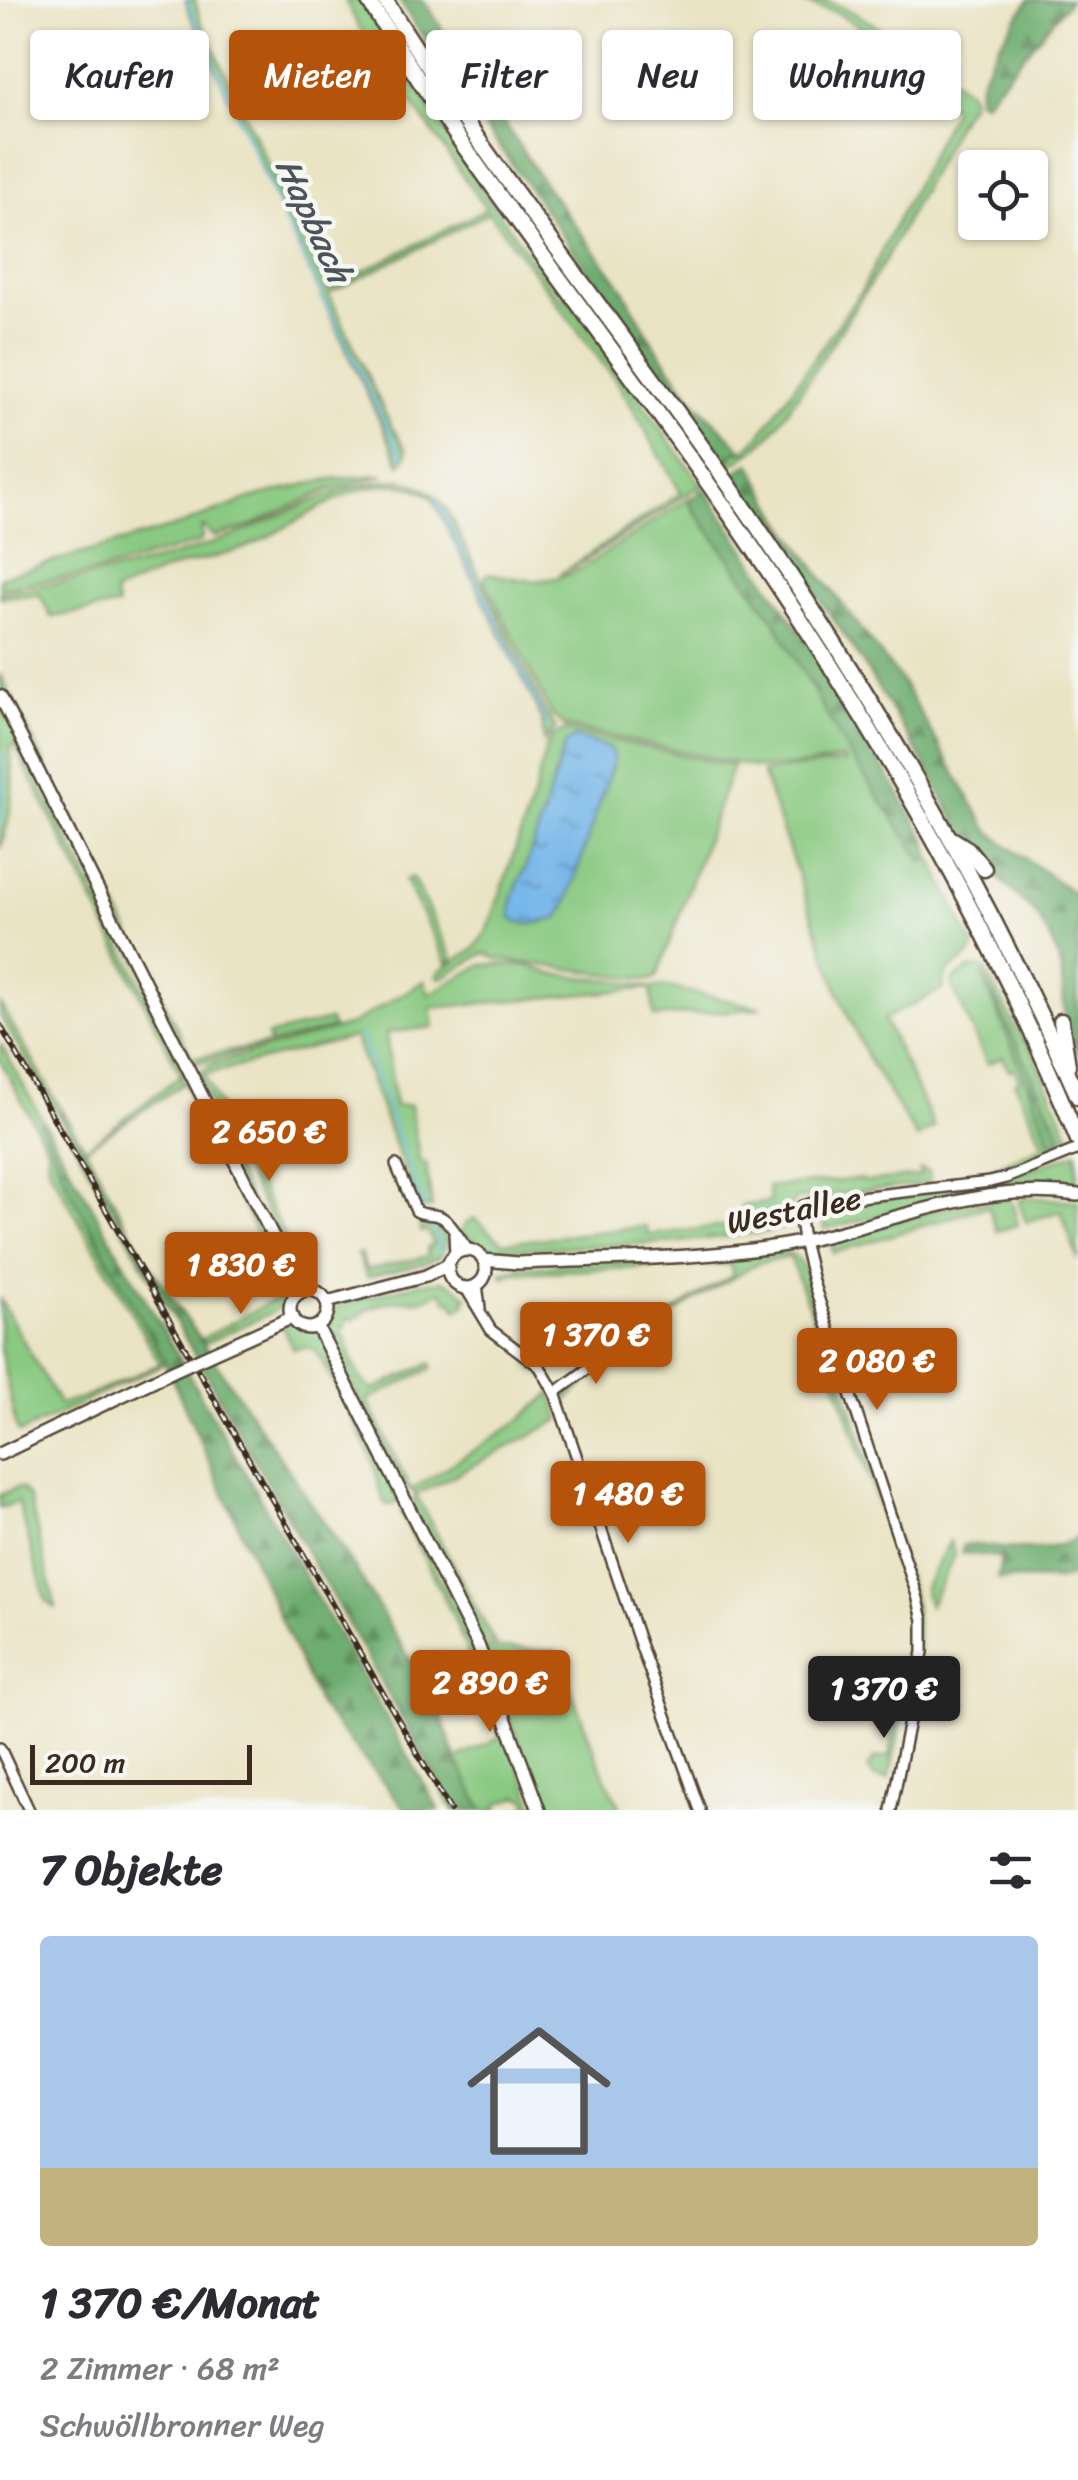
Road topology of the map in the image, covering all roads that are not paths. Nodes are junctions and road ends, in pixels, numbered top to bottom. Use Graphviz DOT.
graph roads {
  1 [pos="368,0"];
  2 [pos="384,0"];
  3 [pos="0,696"];
  4 [pos="951,839"];
  5 [pos="984,869"];
  6 [pos="1061,1021"];
  7 [pos="1069,1076"];
  8 [pos="1078,1097"];
  9 [pos="1078,1140"];
  10 [pos="1073,1151"];
  11 [pos="396,1165"];
  12 [pos="1074,1194"];
  13 [pos="454,1233"];
  14 [pos="803,1241"];
  15 [pos="468,1250"];
  16 [pos="451,1266"];
  17 [pos="478,1276"];
  18 [pos="301,1292"];
  19 [pos="327,1302"];
  20 [pos="293,1317"];
  21 [pos="317,1326"];
  22 [pos="613,1350"];
  23 [pos="556,1393"];
  24 [pos="0,1454"];
  25 [pos="0,1748"];
  26 [pos="29,1810"];
  27 [pos="539,1810"];
  28 [pos="700,1810"];
  29 [pos="891,1810"];
  1 -- 9 [label="highway"];
  2 -- 4 [label="highway"];
  3 -- 18 [label="main road"];
  4 -- 5 [label="highway"];
  4 -- 7 [label="highway"];
  6 -- 7 [label="highway"];
  7 -- 8 [label="highway"];
  10 -- 14 [label="street"];
  11 -- 13 [label="street"];
  12 -- 14 [label="main road, Westallee"];
  13 -- 15 [label="street"];
  13 -- 16 [label="street"];
  14 -- 17 [label="main road, Westallee"];
  14 -- 29 [label="street"];
  15 -- 16 [label="main road"];
  15 -- 17 [label="main road"];
  16 -- 17 [label="main road"];
  16 -- 19 [label="main road"];
  17 -- 23 [label="street"];
  18 -- 19 [label="main road"];
  18 -- 20 [label="main road"];
  19 -- 21 [label="main road"];
  20 -- 21 [label="main road"];
  20 -- 24 [label="main road, bridge"];
  21 -- 27 [label="main road"];
  22 -- 23 [label="street"];
  23 -- 28 [label="street"];
  25 -- 26 [label="street"];
}
